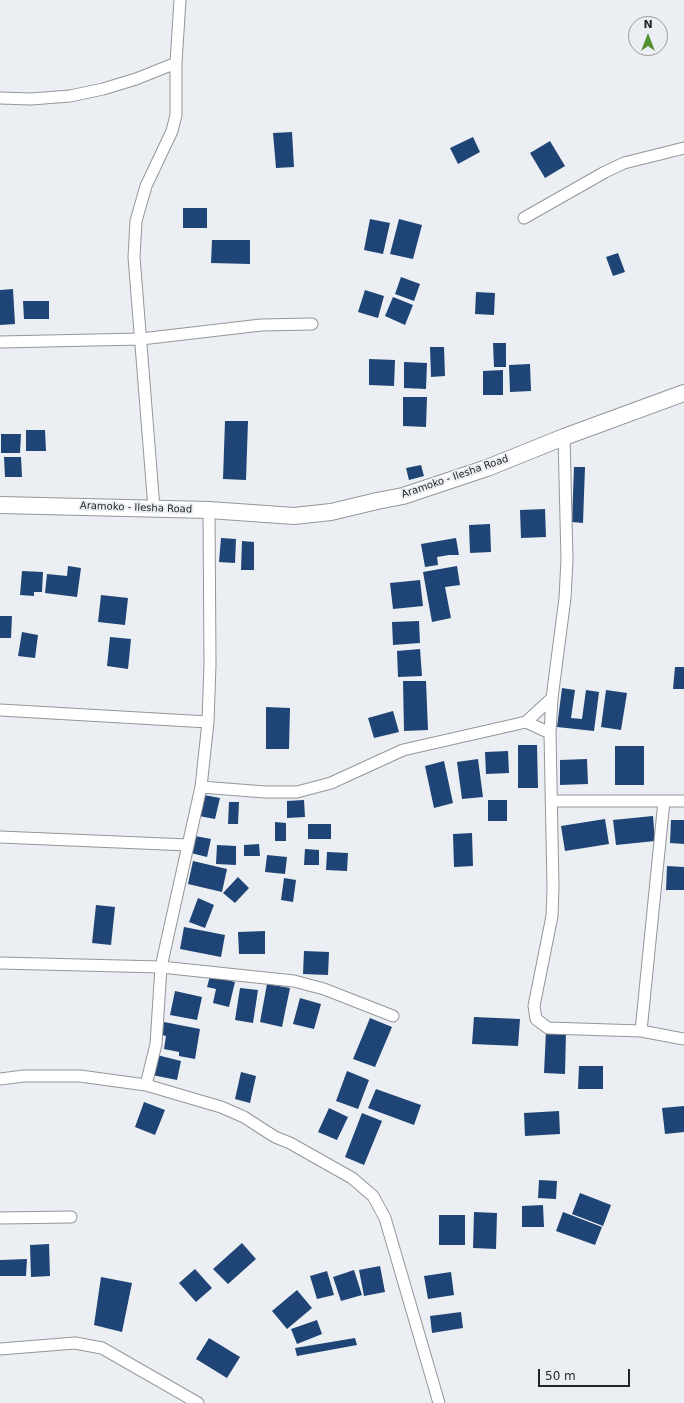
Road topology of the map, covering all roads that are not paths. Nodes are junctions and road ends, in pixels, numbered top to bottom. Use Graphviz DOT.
graph roads {
  1 [pos="180,0"];
  2 [pos="176,63"];
  3 [pos="0,98"];
  4 [pos="684,148"];
  5 [pos="524,218"];
  6 [pos="312,324"];
  7 [pos="141,339"];
  8 [pos="0,342"];
  9 [pos="684,393"];
  10 [pos="564,437"];
  11 [pos="0,505"];
  12 [pos="154,508"];
  13 [pos="209,510"];
  14 [pos="552,698"];
  15 [pos="0,710"];
  16 [pos="208,722"];
  17 [pos="526,722"];
  18 [pos="550,733"];
  19 [pos="201,787"];
  20 [pos="551,801"];
  21 [pos="664,801"];
  22 [pos="684,801"];
  23 [pos="0,837"];
  24 [pos="188,845"];
  25 [pos="0,963"];
  26 [pos="161,967"];
  27 [pos="393,1016"];
  28 [pos="641,1031"];
  29 [pos="684,1039"];
  30 [pos="0,1079"];
  31 [pos="146,1086"];
  32 [pos="71,1217"];
  33 [pos="0,1218"];
  34 [pos="0,1349"];
  35 [pos="198,1403"];
  36 [pos="439,1403"];
  1 -- 2 [label="street"];
  2 -- 3 [label="street"];
  2 -- 7 [label="street"];
  4 -- 5 [label="street"];
  6 -- 7 [label="street"];
  7 -- 8 [label="street"];
  7 -- 12 [label="street"];
  9 -- 10 [label="main road, Aramoko - Ilesha Road"];
  10 -- 13 [label="main road, Aramoko - Ilesha Road"];
  10 -- 14 [label="street"];
  11 -- 12 [label="main road, Aramoko - Ilesha Road"];
  12 -- 13 [label="main road, Aramoko - Ilesha Road"];
  13 -- 16 [label="street"];
  14 -- 17 [label="street"];
  14 -- 18 [label="street"];
  15 -- 16 [label="street"];
  16 -- 19 [label="street"];
  17 -- 18 [label="street"];
  17 -- 19 [label="street"];
  18 -- 20 [label="street"];
  19 -- 24 [label="street"];
  20 -- 21 [label="street"];
  20 -- 28 [label="street"];
  21 -- 22 [label="street"];
  21 -- 28 [label="street"];
  23 -- 24 [label="street"];
  24 -- 26 [label="street"];
  25 -- 26 [label="street"];
  26 -- 27 [label="street"];
  26 -- 31 [label="street"];
  28 -- 29 [label="street"];
  30 -- 31 [label="street"];
  31 -- 36 [label="street"];
  32 -- 33 [label="street"];
  34 -- 35 [label="street"];
}
